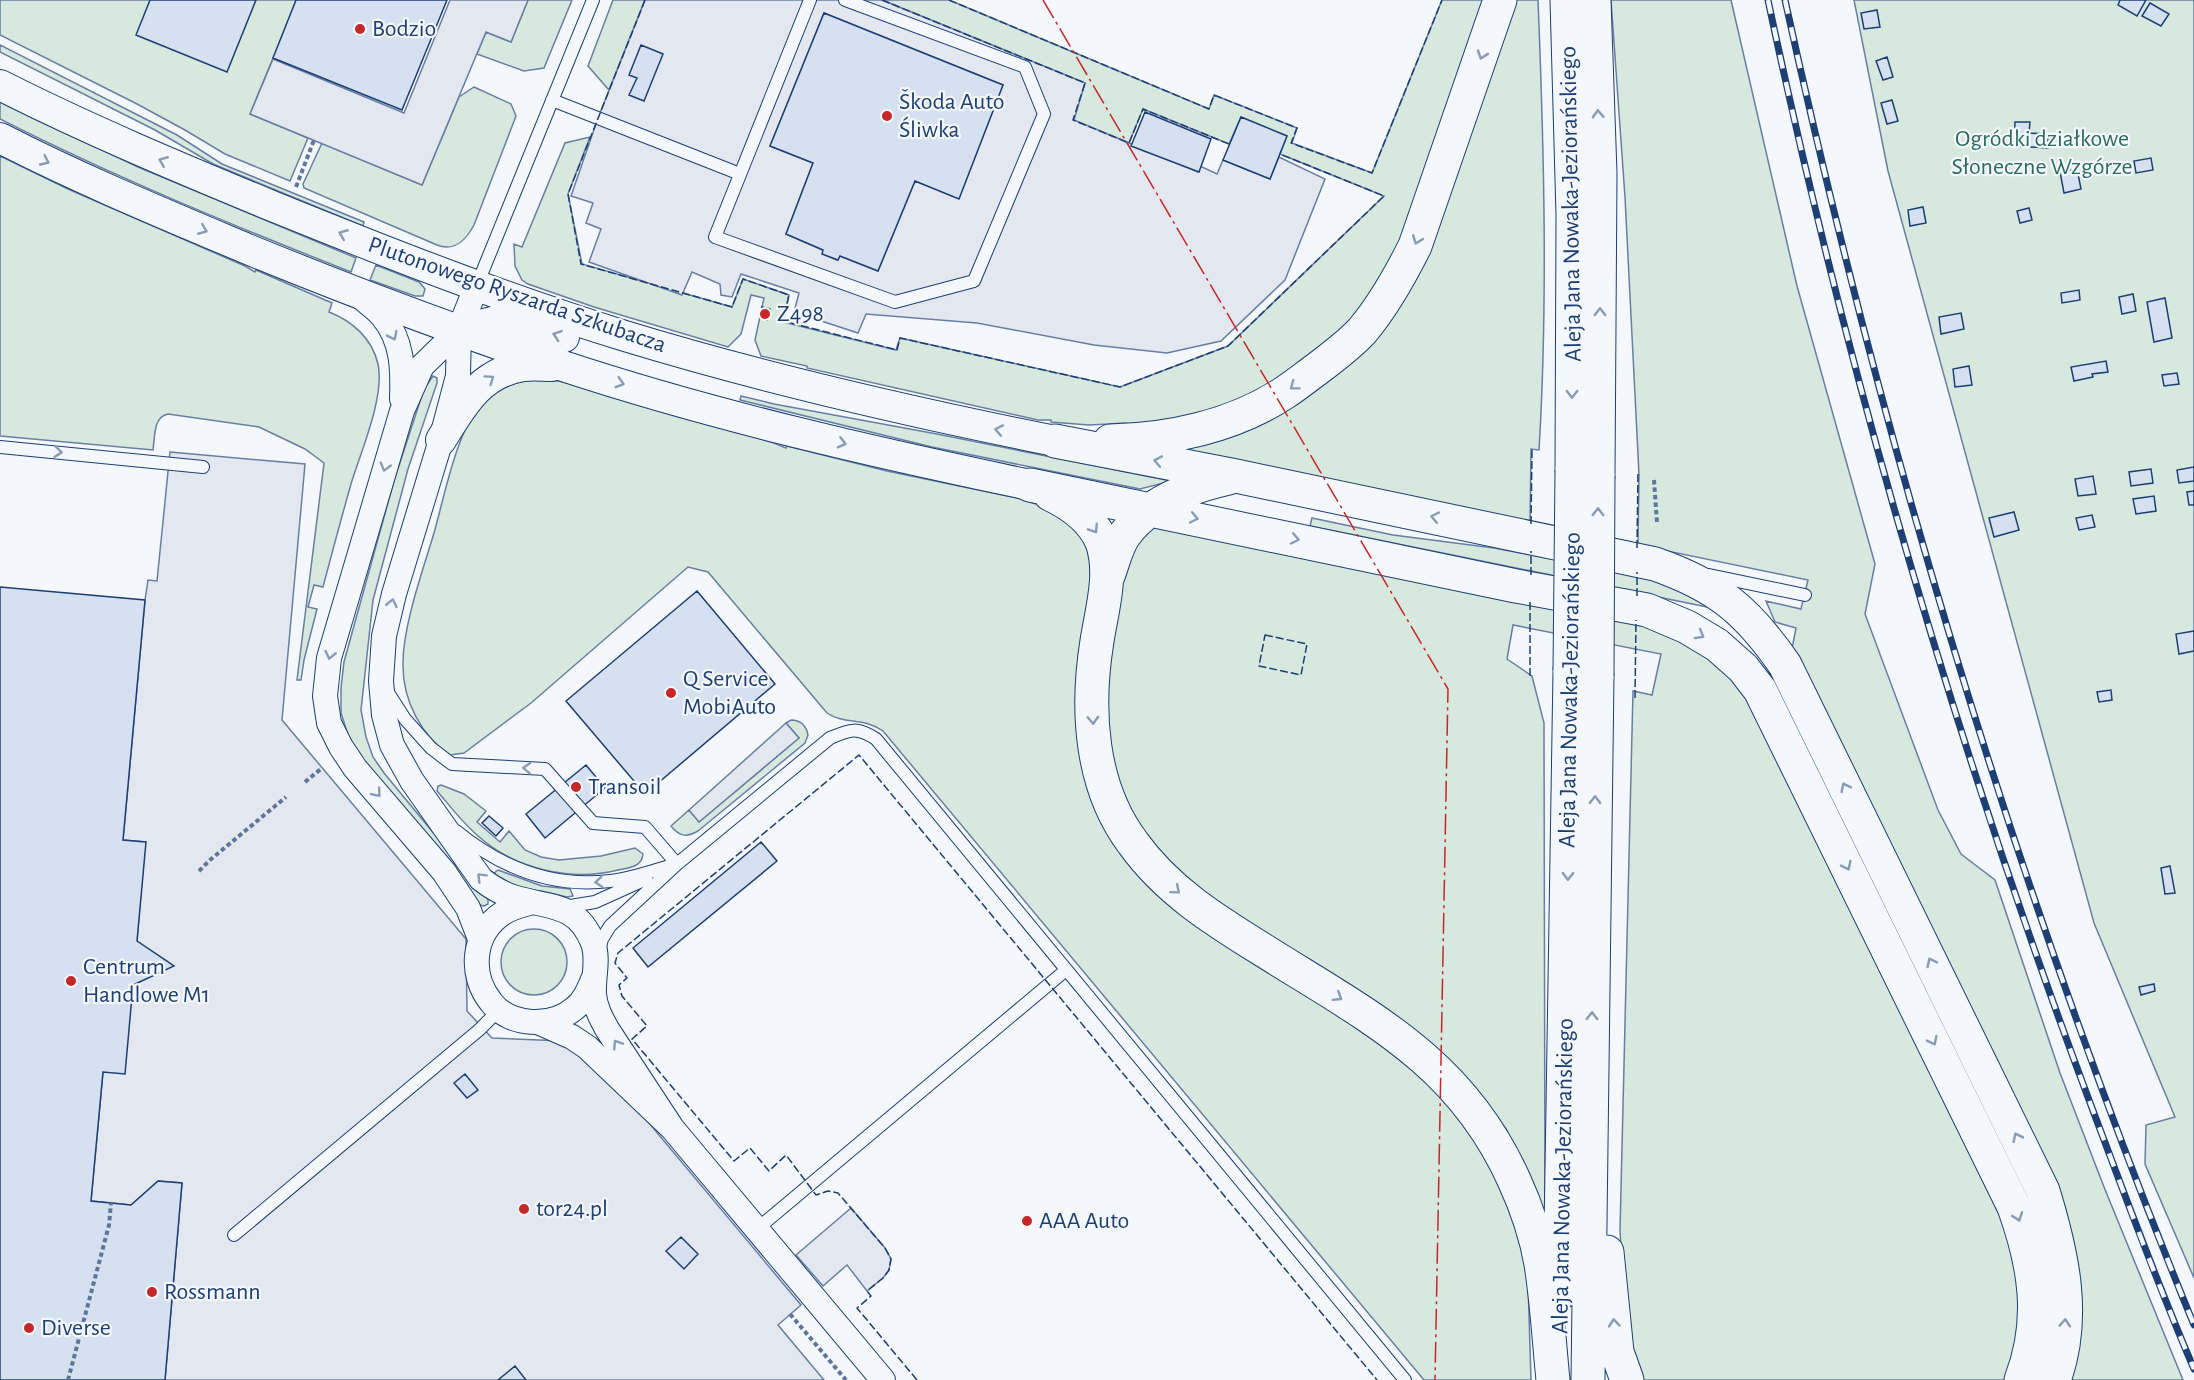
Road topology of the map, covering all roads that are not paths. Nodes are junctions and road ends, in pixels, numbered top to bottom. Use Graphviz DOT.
graph roads {
  1 [pos="593,0"];
  2 [pos="810,0"];
  3 [pos="845,0"];
  4 [pos="1500,0"];
  5 [pos="1567,0"];
  6 [pos="1594,0"];
  7 [pos="0,85"];
  8 [pos="552,100"];
  9 [pos="0,138"];
  10 [pos="740,174"];
  11 [pos="477,285"];
  12 [pos="355,293"];
  13 [pos="459,330"];
  14 [pos="564,366"];
  15 [pos="402,411"];
  16 [pos="942,418"];
  17 [pos="441,440"];
  18 [pos="1055,441"];
  19 [pos="0,447"];
  20 [pos="203,467"];
  21 [pos="1585,473"];
  22 [pos="1236,476"];
  23 [pos="1029,485"];
  24 [pos="1151,509"];
  25 [pos="1655,564"];
  26 [pos="1108,576"];
  27 [pos="1805,595"];
  28 [pos="1584,673"];
  29 [pos="381,681"];
  30 [pos="438,816"];
  31 [pos="677,864"];
  32 [pos="533,902"];
  33 [pos="560,908"];
  34 [pos="480,939"];
  35 [pos="595,968"];
  36 [pos="1066,970"];
  37 [pos="499,1010"];
  38 [pos="538,1022"];
  39 [pos="1591,1074"];
  40 [pos="672,1128"];
  41 [pos="757,1229"];
  42 [pos="234,1235"];
  43 [pos="883,1380"];
  44 [pos="1405,1380"];
  45 [pos="1553,1380"];
  46 [pos="1558,1380"];
  47 [pos="1588,1380"];
  48 [pos="1627,1380"];
  49 [pos="2021,1380"];
  50 [pos="2054,1380"];
  1 -- 8 [label="lane"];
  2 -- 10 [label="lane"];
  3 -- 10 [label="lane"];
  4 -- 18 [label="main road, one-way"];
  5 -- 21 [label="main road, Aleja Jana Nowaka-Jeziorańskiego, one-way"];
  21 -- 6 [label="main road, Aleja Jana Nowaka-Jeziorańskiego, one-way"];
  11 -- 7 [label="street, Plutonowego Ryszarda Szkubacza, one-way"];
  8 -- 10 [label="lane"];
  8 -- 11 [label="lane"];
  9 -- 12 [label="street, Plutonowego Ryszarda Szkubacza, one-way"];
  11 -- 13 [label="street"];
  11 -- 16 [label="street, Plutonowego Ryszarda Szkubacza"];
  12 -- 13 [label="street, Plutonowego Ryszarda Szkubacza"];
  12 -- 15 [label="street, one-way"];
  13 -- 14 [label="street, Plutonowego Ryszarda Szkubacza"];
  13 -- 15 [label="street"];
  16 -- 13 [label="street, one-way"];
  13 -- 17 [label="street"];
  17 -- 14 [label="street, one-way"];
  14 -- 23 [label="street, Plutonowego Ryszarda Szkubacza, one-way"];
  15 -- 34 [label="street, one-way"];
  18 -- 16 [label="street, Plutonowego Ryszarda Szkubacza, one-way"];
  29 -- 17 [label="street, one-way"];
  22 -- 18 [label="main road, one-way"];
  19 -- 20 [label="lane, one-way"];
  21 -- 28 [label="main road, Aleja Jana Nowaka-Jeziorańskiego, bridge"];
  22 -- 24 [label="main road"];
  25 -- 22 [label="main road, one-way"];
  23 -- 24 [label="main road"];
  23 -- 26 [label="main road, one-way"];
  24 -- 26 [label="main road"];
  24 -- 49 [label="main road, one-way"];
  25 -- 27 [label="lane"];
  50 -- 25 [label="main road, one-way"];
  26 -- 45 [label="main road, one-way"];
  39 -- 28 [label="main road, Aleja Jana Nowaka-Jeziorańskiego, one-way"];
  28 -- 46 [label="main road, Aleja Jana Nowaka-Jeziorańskiego, one-way"];
  29 -- 30 [label="street"];
  31 -- 29 [label="lane, one-way"];
  31 -- 30 [label="lane, one-way"];
  32 -- 30 [label="street, one-way"];
  31 -- 33 [label="lane"];
  31 -- 35 [label="lane"];
  31 -- 36 [label="lane"];
  32 -- 33 [label="street"];
  32 -- 34 [label="street"];
  33 -- 35 [label="street"];
  34 -- 37 [label="street"];
  35 -- 38 [label="street"];
  40 -- 35 [label="street, one-way"];
  36 -- 41 [label="lane"];
  36 -- 44 [label="lane"];
  37 -- 38 [label="street"];
  37 -- 42 [label="lane"];
  38 -- 40 [label="street"];
  39 -- 47 [label="main road, Aleja Jana Nowaka-Jeziorańskiego"];
  48 -- 39 [label="main road, one-way"];
  40 -- 41 [label="street"];
  41 -- 43 [label="street"];
}
